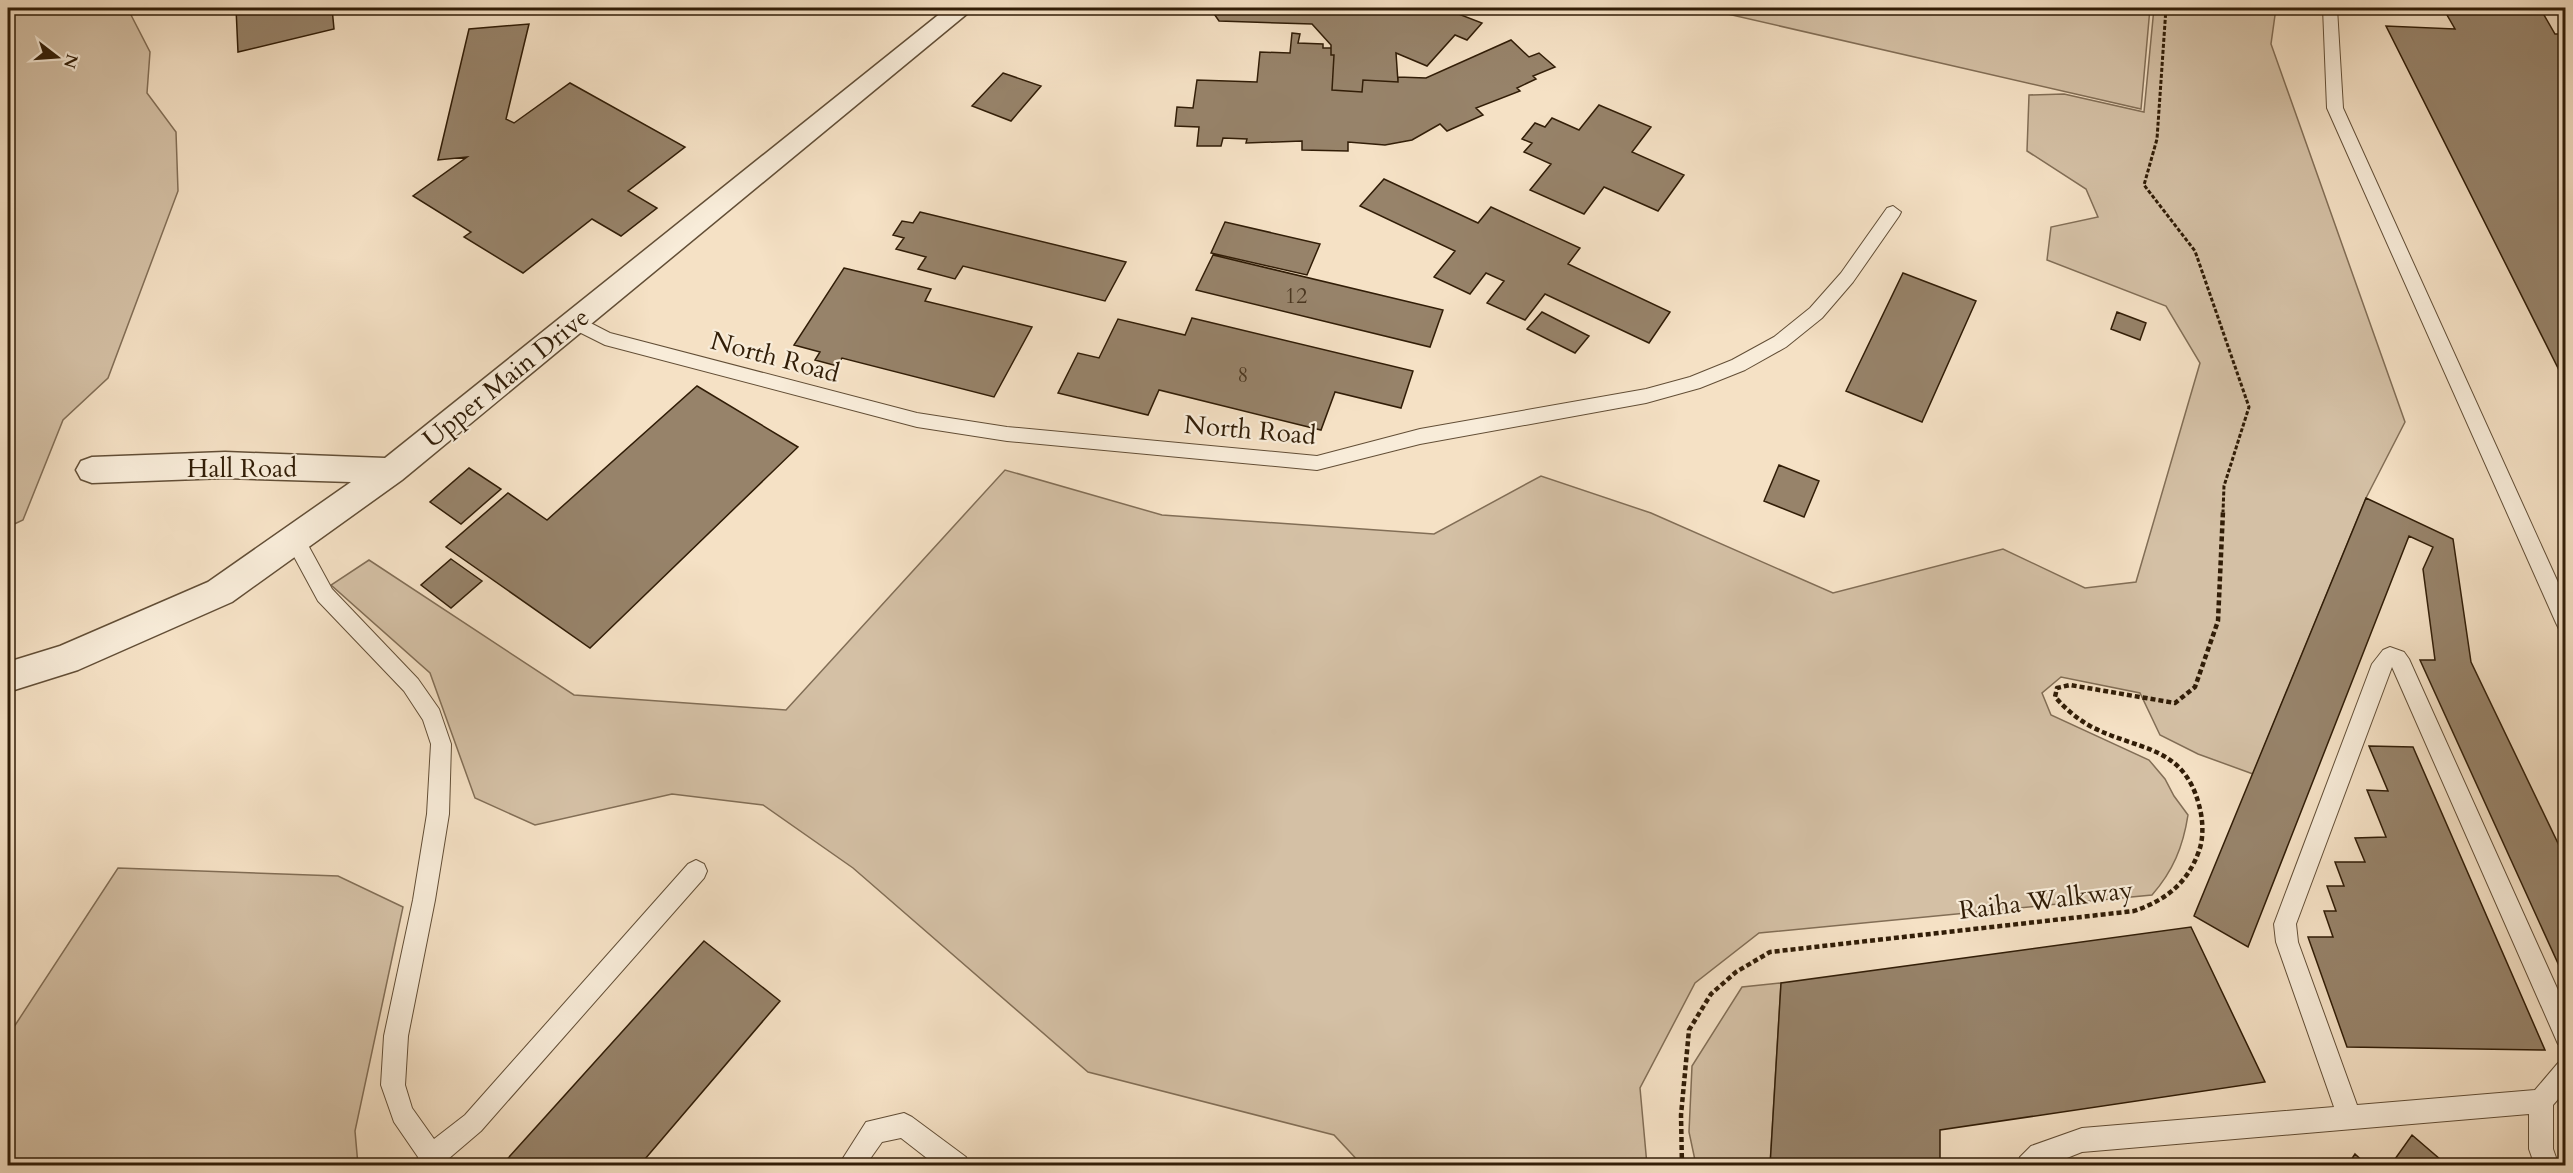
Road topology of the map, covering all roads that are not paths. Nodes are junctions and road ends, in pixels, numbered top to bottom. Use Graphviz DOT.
graph roads {
  1 [pos="962,8"];
  2 [pos="2330,8"];
  3 [pos="1893,212"];
  4 [pos="575,322"];
  5 [pos="92,470"];
  6 [pos="391,471"];
  7 [pos="295,540"];
  8 [pos="2565,623"];
  9 [pos="8,677"];
  10 [pos="696,871"];
  11 [pos="2565,1036"];
  12 [pos="2565,1071"];
  13 [pos="2541,1101"];
  14 [pos="2350,1118"];
  15 [pos="430,1160"];
  16 [pos="850,1166"];
  17 [pos="957,1166"];
  18 [pos="2029,1166"];
  19 [pos="2547,1166"];
  1 -- 4 [label="street, Upper Main Drive"];
  2 -- 8 [label="lane"];
  3 -- 4 [label="lane, North Road"];
  4 -- 6 [label="street, Upper Main Drive"];
  5 -- 6 [label="street, Hall Road"];
  6 -- 7 [label="street, Upper Main Drive"];
  7 -- 9 [label="street, Upper Main Drive"];
  7 -- 15 [label="lane"];
  10 -- 15 [label="lane"];
  11 -- 14 [label="lane"];
  12 -- 13 [label="lane"];
  13 -- 14 [label="lane"];
  13 -- 19 [label="lane"];
  14 -- 18 [label="lane"];
  16 -- 17 [label="lane"];
}
